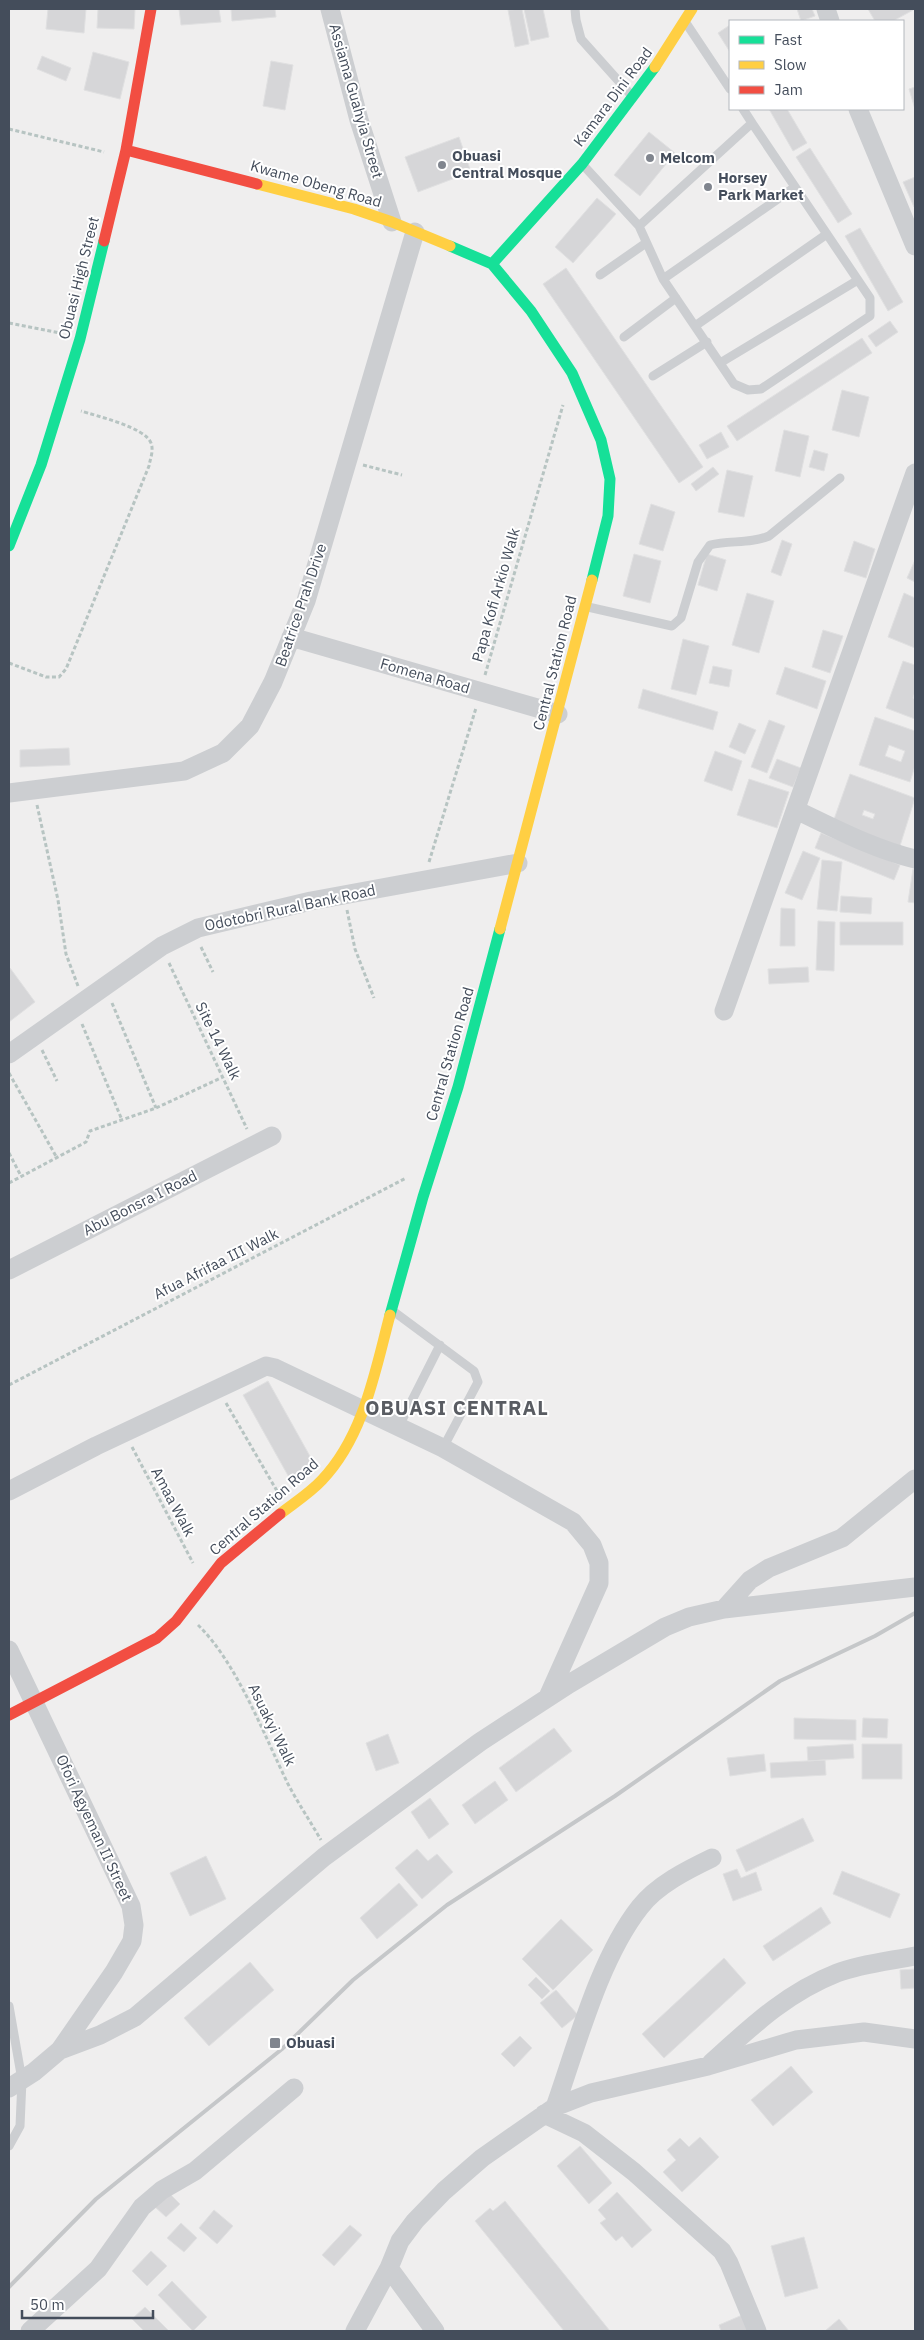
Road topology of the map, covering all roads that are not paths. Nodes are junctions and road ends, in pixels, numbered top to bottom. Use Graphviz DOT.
graph roads {
  1 [pos="151,9"];
  2 [pos="330,9"];
  3 [pos="575,9"];
  4 [pos="692,9"];
  5 [pos="685,20"];
  6 [pos="729,87"];
  7 [pos="632,96"];
  8 [pos="744,110"];
  9 [pos="858,110"];
  10 [pos="752,123"];
  11 [pos="125,154"];
  12 [pos="582,164"];
  13 [pos="795,187"];
  14 [pos="392,222"];
  15 [pos="639,226"];
  16 [pos="415,232"];
  17 [pos="827,234"];
  18 [pos="646,243"];
  19 [pos="915,246"];
  20 [pos="492,264"];
  21 [pos="600,275"];
  22 [pos="663,279"];
  23 [pos="858,280"];
  24 [pos="676,298"];
  25 [pos="695,326"];
  26 [pos="624,337"];
  27 [pos="707,342"];
  28 [pos="720,363"];
  29 [pos="653,376"];
  30 [pos="915,473"];
  31 [pos="840,478"];
  32 [pos="9,546"];
  33 [pos="585,606"];
  34 [pos="292,637"];
  35 [pos="558,714"];
  36 [pos="9,794"];
  37 [pos="796,810"];
  38 [pos="915,859"];
  39 [pos="518,863"];
  40 [pos="724,1011"];
  41 [pos="9,1054"];
  42 [pos="272,1136"];
  43 [pos="9,1270"];
  44 [pos="392,1310"];
  45 [pos="440,1345"];
  46 [pos="364,1409"];
  47 [pos="399,1426"];
  48 [pos="443,1448"];
  49 [pos="915,1479"];
  50 [pos="9,1491"];
  51 [pos="915,1587"];
  52 [pos="724,1609"];
  53 [pos="9,1650"];
  54 [pos="548,1697"];
  55 [pos="34,1701"];
  56 [pos="9,1715"];
  57 [pos="712,1858"];
  58 [pos="915,1956"];
  59 [pos="9,2006"];
  60 [pos="915,2039"];
  61 [pos="60,2050"];
  62 [pos="708,2066"];
  63 [pos="15,2084"];
  64 [pos="294,2088"];
  65 [pos="550,2111"];
  66 [pos="9,2146"];
  67 [pos="389,2268"];
  68 [pos="30,2331"];
  69 [pos="355,2331"];
  70 [pos="435,2331"];
  71 [pos="757,2331"];
  1 -- 11 [label="street, Obuasi High Street"];
  2 -- 14 [label="street, Assiama Guahyia Street"];
  3 -- 7 [label="lane"];
  4 -- 5 [label="street, Kamara Dini Road"];
  5 -- 6 [label="lane"];
  5 -- 7 [label="street, Kamara Dini Road"];
  7 -- 12 [label="street, Kamara Dini Road"];
  8 -- 10 [label="lane"];
  9 -- 19 [label="street"];
  10 -- 13 [label="lane"];
  10 -- 15 [label="lane"];
  11 -- 14 [label="street, Kwame Obeng Road"];
  11 -- 32 [label="street, Obuasi High Street"];
  12 -- 15 [label="lane"];
  12 -- 20 [label="street, Kamara Dini Road"];
  13 -- 17 [label="lane"];
  13 -- 22 [label="lane"];
  14 -- 16 [label="street, Kwame Obeng Road"];
  15 -- 18 [label="lane"];
  16 -- 20 [label="street, Kwame Obeng Road"];
  16 -- 34 [label="street, Beatrice Prah Drive"];
  17 -- 23 [label="lane"];
  17 -- 25 [label="lane"];
  18 -- 21 [label="lane"];
  18 -- 22 [label="lane"];
  20 -- 33 [label="street, Central Station Road"];
  22 -- 24 [label="lane"];
  23 -- 28 [label="lane"];
  23 -- 28 [label="lane"];
  24 -- 25 [label="lane"];
  24 -- 26 [label="lane"];
  25 -- 27 [label="lane"];
  27 -- 28 [label="lane"];
  27 -- 29 [label="lane"];
  30 -- 37 [label="street"];
  31 -- 33 [label="lane"];
  33 -- 35 [label="street, Central Station Road"];
  34 -- 35 [label="street, Fomena Road"];
  34 -- 36 [label="street, Beatrice Prah Drive"];
  35 -- 39 [label="street, Central Station Road"];
  37 -- 38 [label="street"];
  37 -- 40 [label="street"];
  39 -- 41 [label="street, Odotobri Rural Bank Road"];
  39 -- 44 [label="street, Central Station Road"];
  42 -- 43 [label="street, Abu Bonsra I Road"];
  44 -- 45 [label="lane"];
  44 -- 46 [label="street, Central Station Road"];
  45 -- 47 [label="lane"];
  45 -- 48 [label="lane"];
  46 -- 47 [label="street"];
  46 -- 50 [label="street"];
  46 -- 55 [label="street, Central Station Road"];
  47 -- 48 [label="street"];
  48 -- 54 [label="street"];
  49 -- 52 [label="street"];
  51 -- 52 [label="street"];
  52 -- 54 [label="street"];
  53 -- 55 [label="street, Ofori Agyeman II Street"];
  54 -- 61 [label="street"];
  55 -- 56 [label="street, Central Station Road"];
  55 -- 61 [label="street, Ofori Agyeman II Street"];
  57 -- 65 [label="street"];
  58 -- 62 [label="street"];
  59 -- 63 [label="lane"];
  60 -- 62 [label="street"];
  61 -- 63 [label="street, Ofori Agyeman II Street"];
  62 -- 65 [label="street"];
  63 -- 66 [label="lane"];
  64 -- 68 [label="street"];
  65 -- 67 [label="street"];
  65 -- 71 [label="street"];
  67 -- 69 [label="street"];
  67 -- 70 [label="street"];
}
